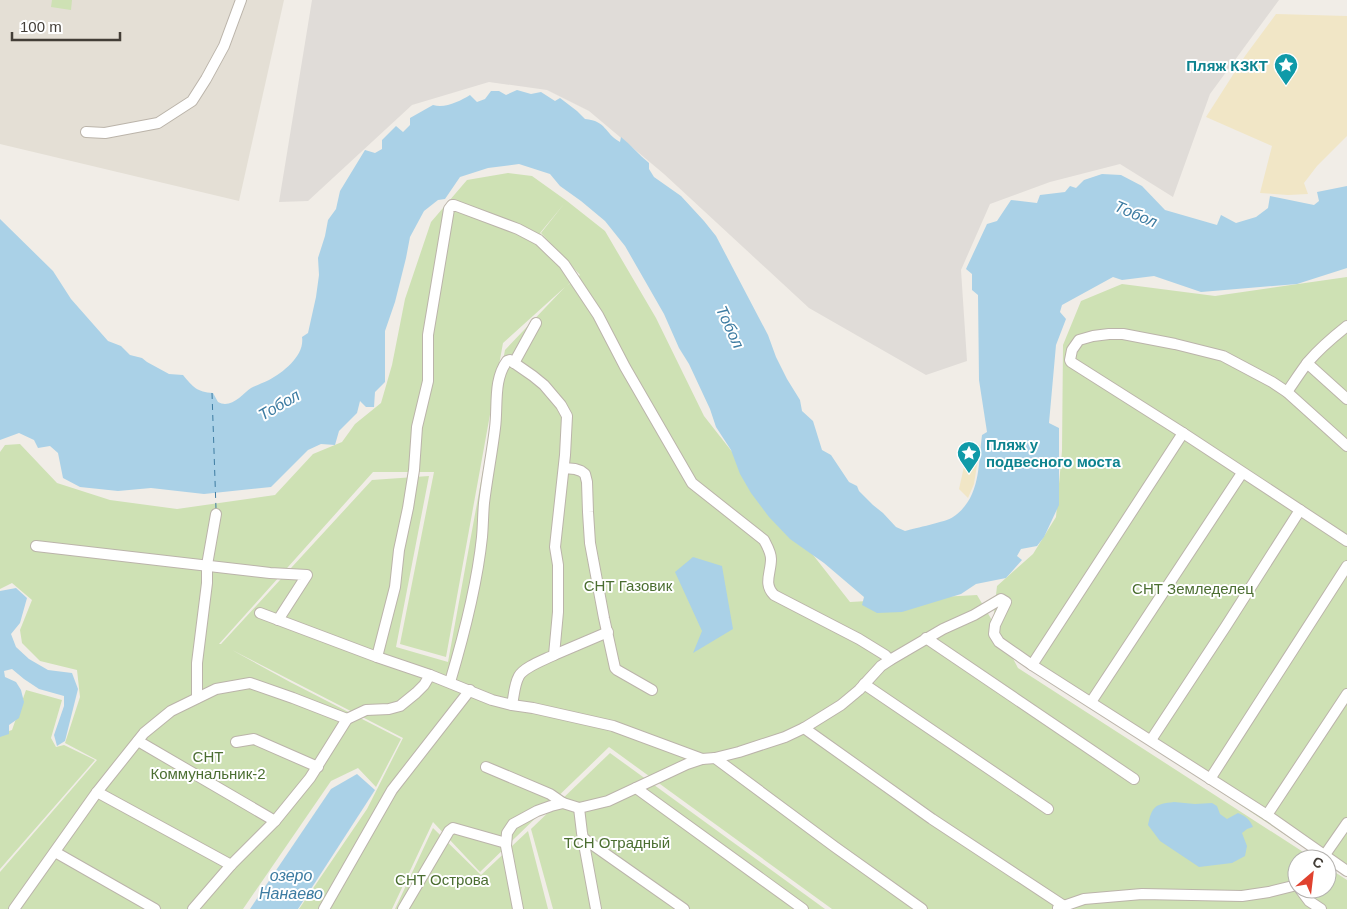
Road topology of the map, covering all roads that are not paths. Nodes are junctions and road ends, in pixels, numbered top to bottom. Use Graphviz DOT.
graph roads {
  1 [pos="242,0"];
  2 [pos="86,132"];
  3 [pos="536,324"];
  4 [pos="1347,326"];
  5 [pos="514,362"];
  6 [pos="1307,363"];
  7 [pos="1287,392"];
  8 [pos="1347,399"];
  9 [pos="1183,433"];
  10 [pos="1347,446"];
  11 [pos="564,468"];
  12 [pos="1242,473"];
  13 [pos="1300,510"];
  14 [pos="216,514"];
  15 [pos="1347,541"];
  16 [pos="36,546"];
  17 [pos="208,564"];
  18 [pos="1347,566"];
  19 [pos="260,613"];
  20 [pos="278,620"];
  21 [pos="608,632"];
  22 [pos="926,638"];
  23 [pos="554,655"];
  24 [pos="377,657"];
  25 [pos="890,660"];
  26 [pos="1032,665"];
  27 [pos="430,675"];
  28 [pos="450,682"];
  29 [pos="864,684"];
  30 [pos="470,690"];
  31 [pos="652,690"];
  32 [pos="1347,694"];
  33 [pos="197,698"];
  34 [pos="1091,702"];
  35 [pos="512,705"];
  36 [pos="347,718"];
  37 [pos="804,728"];
  38 [pos="1151,740"];
  39 [pos="138,741"];
  40 [pos="236,742"];
  41 [pos="715,758"];
  42 [pos="702,759"];
  43 [pos="318,767"];
  44 [pos="486,767"];
  45 [pos="1134,779"];
  46 [pos="1210,779"];
  47 [pos="636,788"];
  48 [pos="97,792"];
  49 [pos="563,804"];
  50 [pos="579,808"];
  51 [pos="1048,809"];
  52 [pos="1267,815"];
  53 [pos="275,821"];
  54 [pos="1347,823"];
  55 [pos="583,838"];
  56 [pos="506,843"];
  57 [pos="1311,849"];
  58 [pos="1329,849"];
  59 [pos="55,852"];
  60 [pos="231,865"];
  61 [pos="1287,888"];
  62 [pos="1308,899"];
  63 [pos="514,906"];
  64 [pos="1060,907"];
  65 [pos="14,909"];
  66 [pos="155,909"];
  67 [pos="193,909"];
  68 [pos="324,909"];
  69 [pos="403,909"];
  70 [pos="596,909"];
  71 [pos="684,909"];
  72 [pos="803,909"];
  73 [pos="922,909"];
  74 [pos="1321,909"];
  1 -- 2 [label="street"];
  3 -- 5 [label="street"];
  4 -- 6 [label="street"];
  5 -- 11 [label="street"];
  5 -- 28 [label="street"];
  6 -- 7 [label="street"];
  6 -- 8 [label="street"];
  7 -- 9 [label="street"];
  7 -- 10 [label="street"];
  9 -- 12 [label="street"];
  9 -- 26 [label="street"];
  11 -- 21 [label="street"];
  11 -- 23 [label="street"];
  12 -- 13 [label="street"];
  12 -- 34 [label="street"];
  13 -- 15 [label="street"];
  13 -- 38 [label="street"];
  14 -- 17 [label="street"];
  16 -- 17 [label="street"];
  17 -- 20 [label="street"];
  17 -- 33 [label="street"];
  18 -- 46 [label="street"];
  19 -- 20 [label="street"];
  20 -- 24 [label="street"];
  21 -- 23 [label="street"];
  21 -- 31 [label="street"];
  22 -- 25 [label="street"];
  22 -- 26 [label="street"];
  22 -- 45 [label="street"];
  23 -- 35 [label="street"];
  24 -- 25 [label="street"];
  24 -- 27 [label="street"];
  25 -- 29 [label="street"];
  26 -- 34 [label="street"];
  27 -- 28 [label="street"];
  27 -- 36 [label="street"];
  28 -- 30 [label="street"];
  29 -- 37 [label="street"];
  29 -- 51 [label="street"];
  30 -- 35 [label="street"];
  30 -- 68 [label="street"];
  32 -- 52 [label="street"];
  33 -- 36 [label="street"];
  33 -- 39 [label="street"];
  34 -- 38 [label="street"];
  35 -- 42 [label="street"];
  36 -- 43 [label="street"];
  37 -- 41 [label="street"];
  37 -- 64 [label="street"];
  38 -- 46 [label="street"];
  39 -- 48 [label="street"];
  39 -- 53 [label="street"];
  40 -- 43 [label="street"];
  41 -- 42 [label="street"];
  41 -- 73 [label="street"];
  42 -- 47 [label="street"];
  43 -- 53 [label="street"];
  44 -- 49 [label="street"];
  46 -- 52 [label="street"];
  47 -- 50 [label="street"];
  47 -- 72 [label="street"];
  48 -- 59 [label="street"];
  48 -- 60 [label="street"];
  49 -- 50 [label="street"];
  49 -- 56 [label="street"];
  50 -- 55 [label="street"];
  52 -- 57 [label="street"];
  53 -- 60 [label="street"];
  54 -- 58 [label="street"];
  55 -- 70 [label="street"];
  55 -- 71 [label="street"];
  56 -- 63 [label="street"];
  56 -- 69 [label="street"];
  59 -- 65 [label="street"];
  59 -- 66 [label="street"];
  60 -- 67 [label="street"];
  61 -- 64 [label="street"];
  62 -- 74 [label="street"];
}
